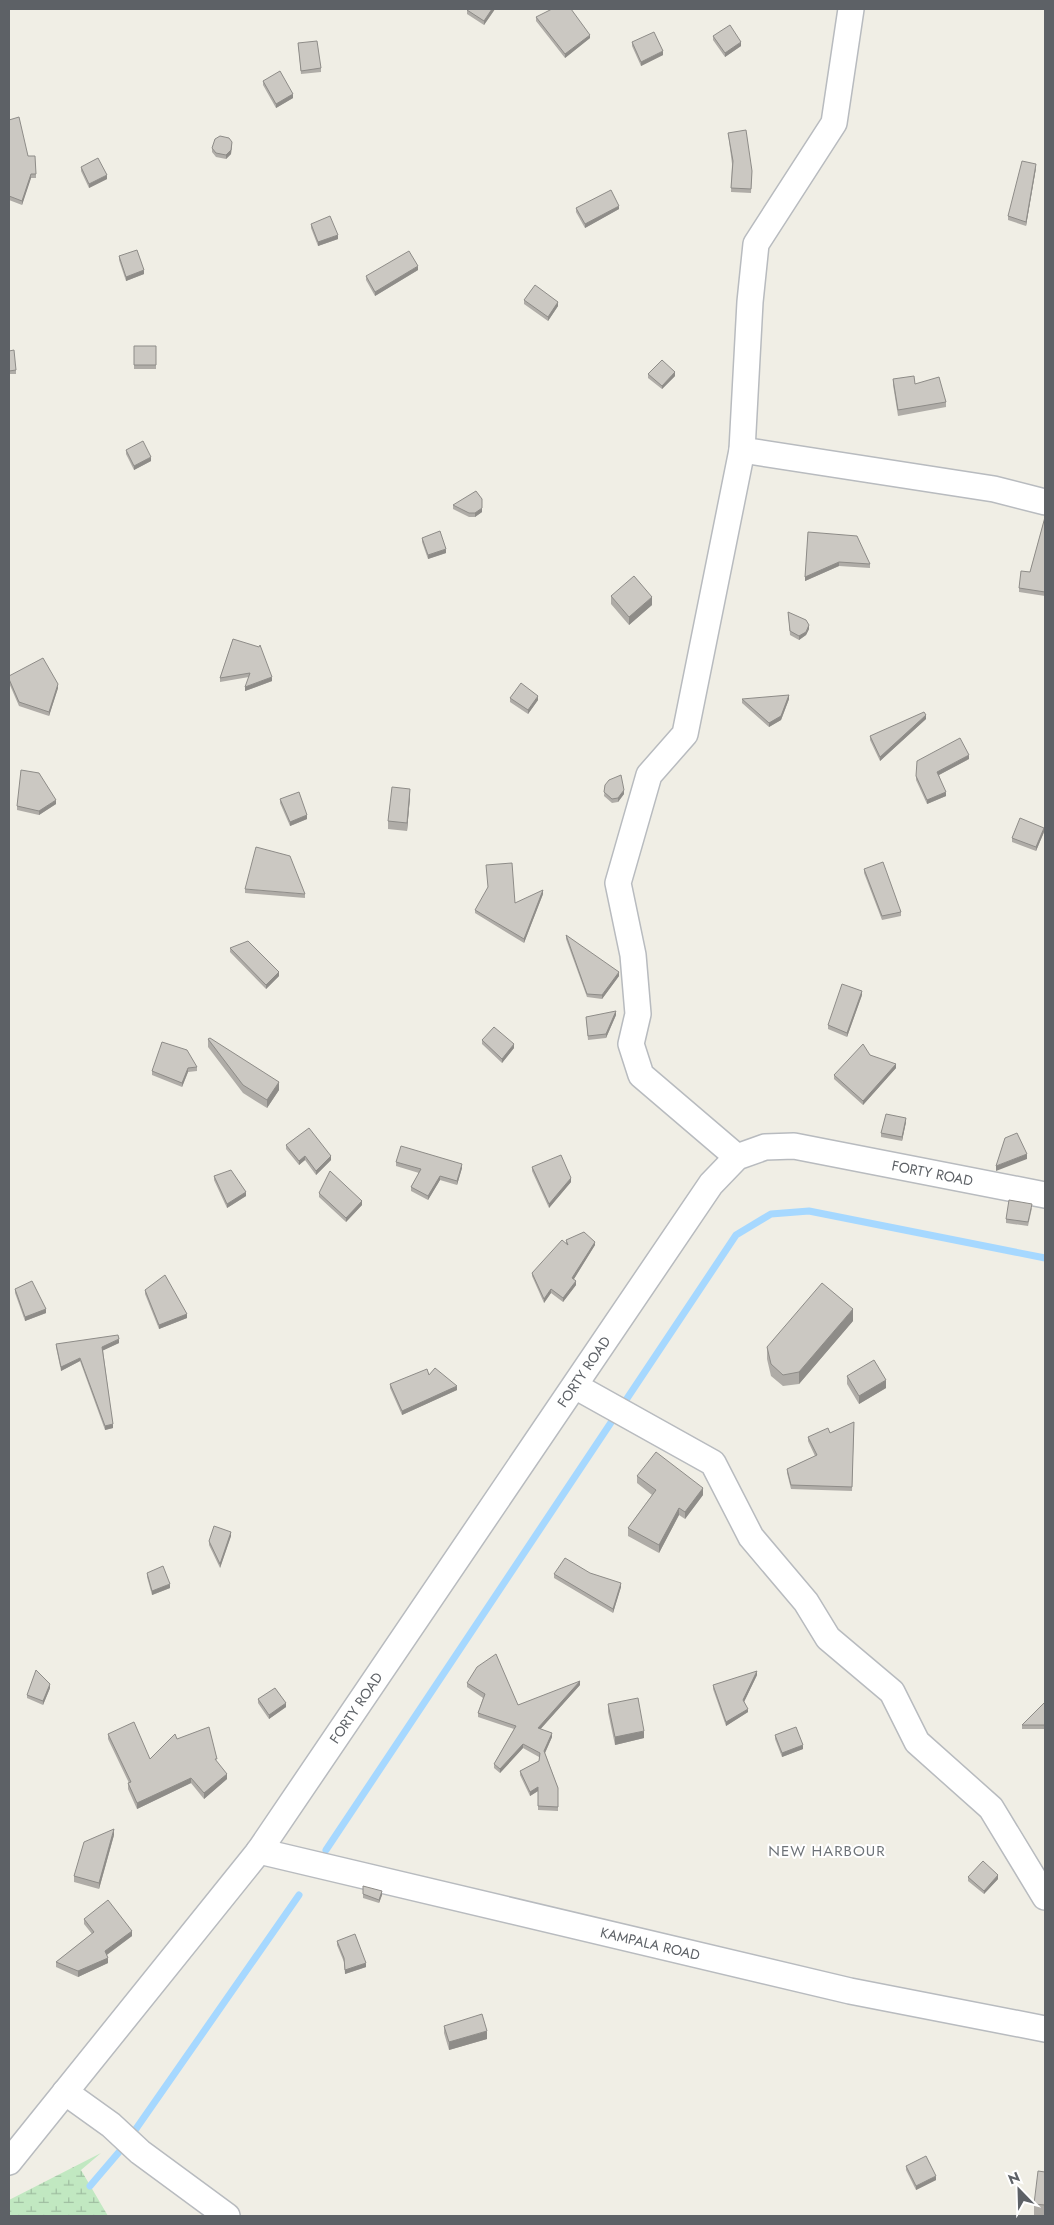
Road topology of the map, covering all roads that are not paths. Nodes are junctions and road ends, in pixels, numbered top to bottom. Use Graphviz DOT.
graph roads {
  1 [pos="851,9"];
  2 [pos="742,450"];
  3 [pos="1045,502"];
  4 [pos="737,1157"];
  5 [pos="1045,1195"];
  6 [pos="575,1386"];
  7 [pos="259,1851"];
  8 [pos="1045,1897"];
  9 [pos="1045,2029"];
  10 [pos="65,2092"];
  11 [pos="9,2162"];
  12 [pos="227,2216"];
  1 -- 2 [label="street"];
  2 -- 3 [label="street"];
  2 -- 4 [label="street"];
  4 -- 5 [label="street, FORTY ROAD"];
  4 -- 6 [label="street, FORTY ROAD"];
  6 -- 7 [label="street, FORTY ROAD"];
  6 -- 8 [label="street"];
  7 -- 9 [label="street, KAMPALA ROAD"];
  7 -- 10 [label="street, FORTY ROAD"];
  10 -- 11 [label="street, FORTY ROAD"];
  10 -- 12 [label="street"];
}
